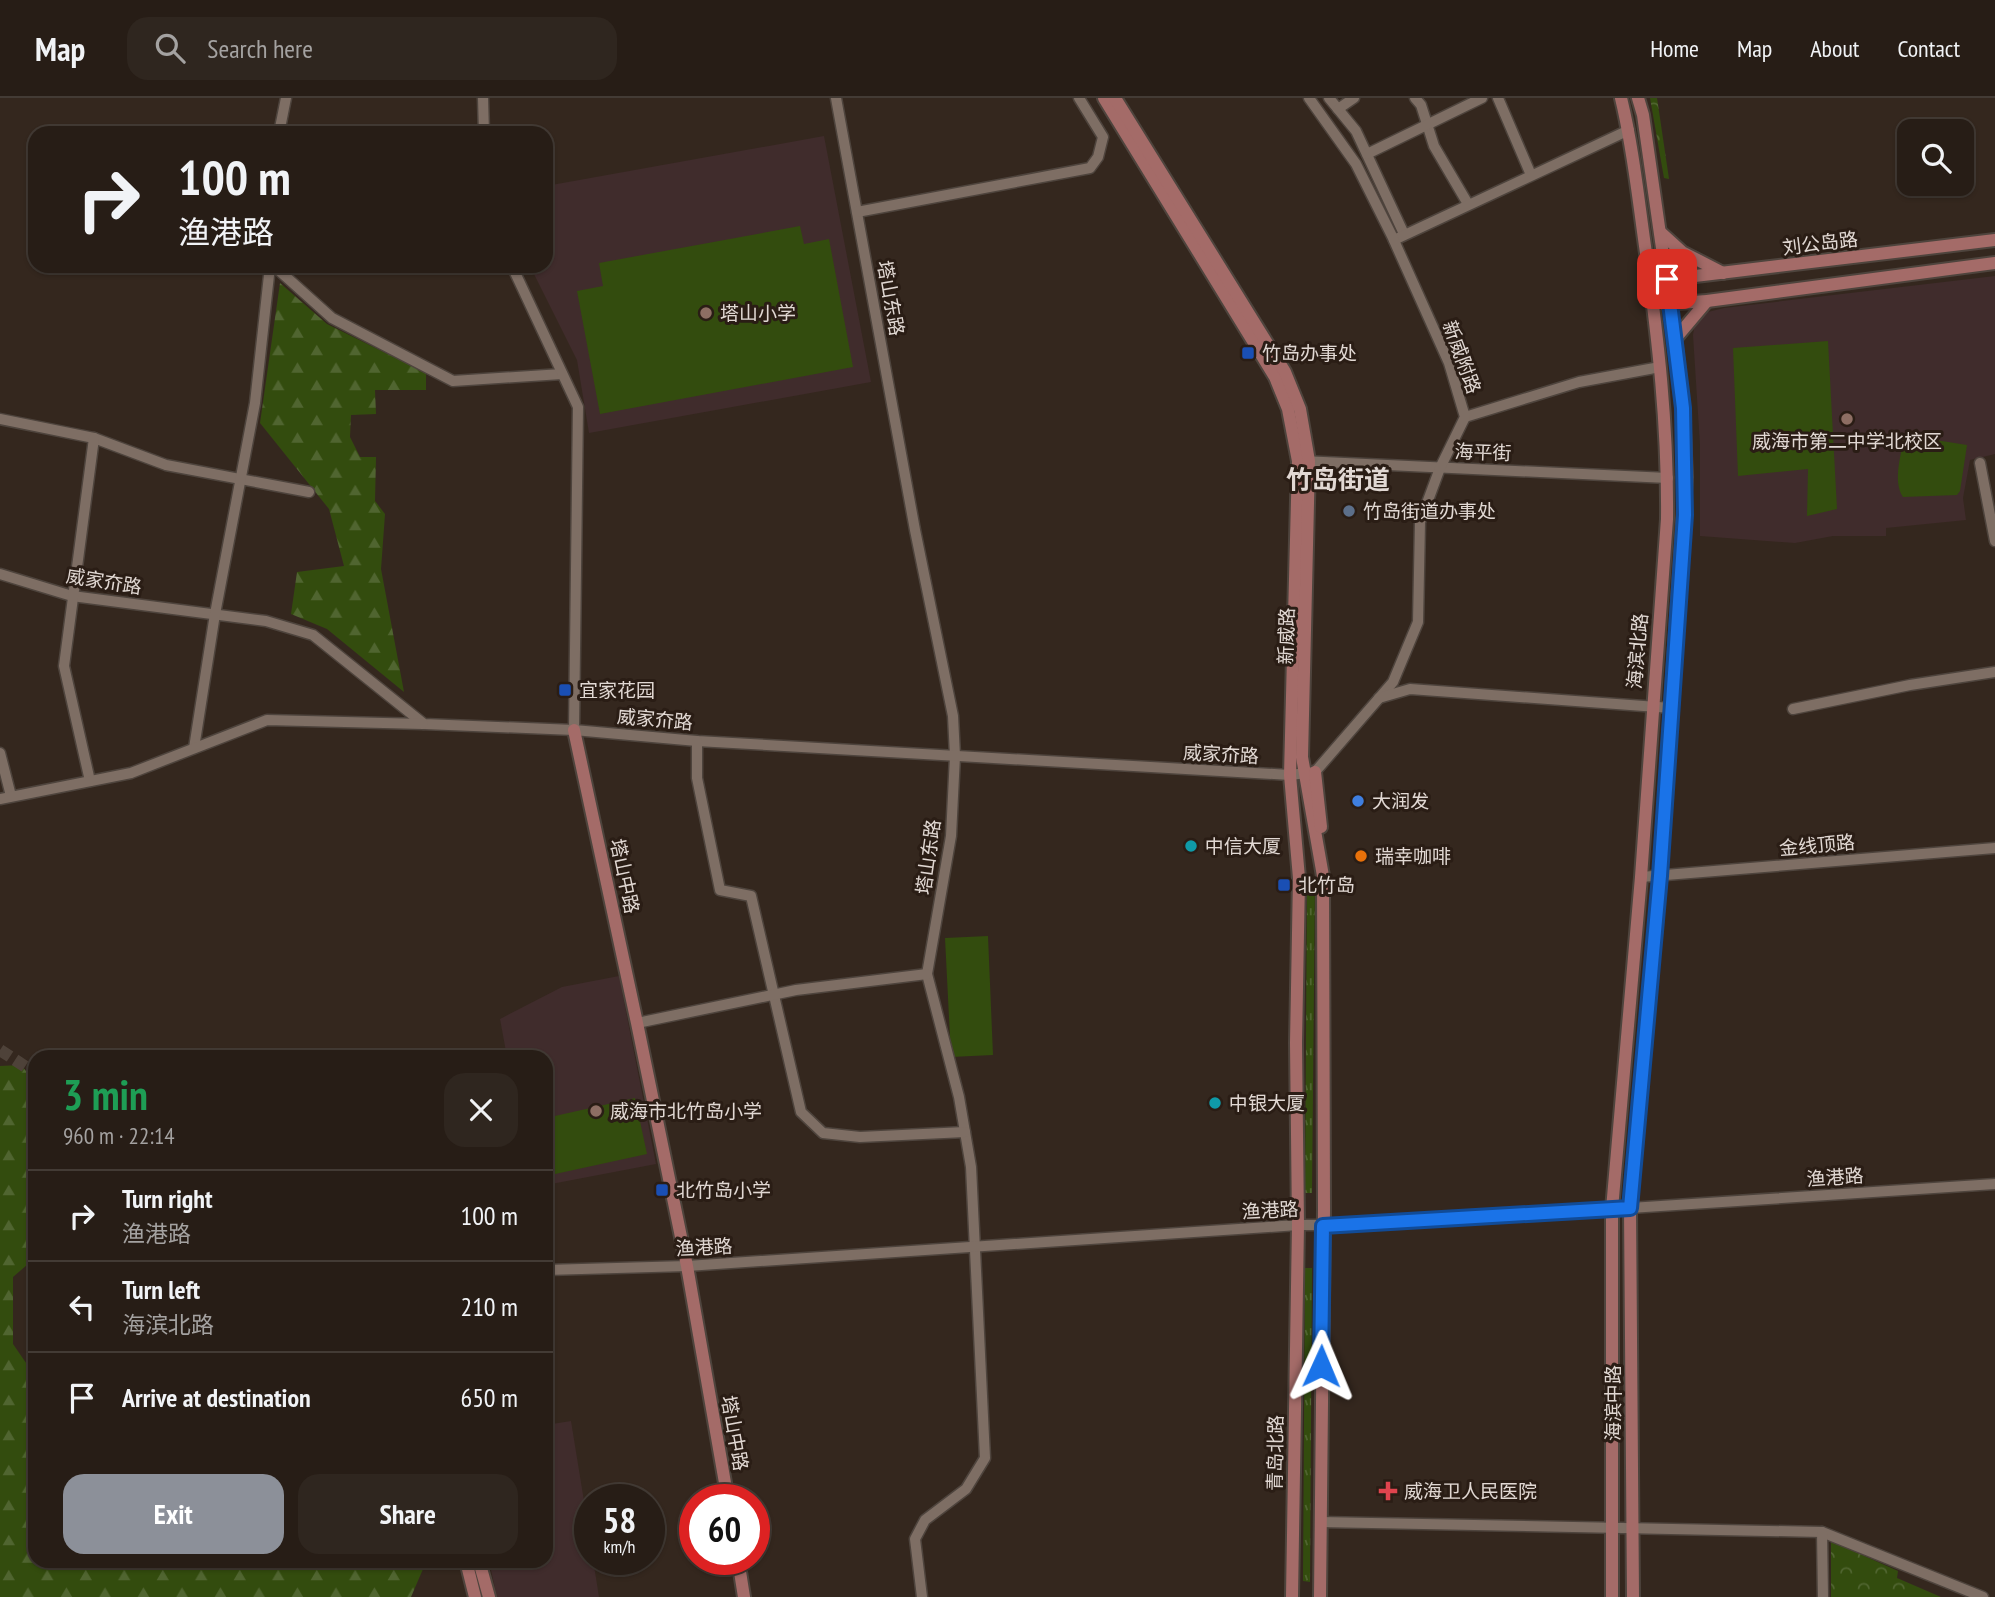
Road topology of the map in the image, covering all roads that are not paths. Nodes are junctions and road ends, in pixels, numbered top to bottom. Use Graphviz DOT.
graph roads {
  1 [pos="286,98"];
  2 [pos="483,98"];
  3 [pos="836,98"];
  4 [pos="1079,98"];
  5 [pos="1104,98"];
  6 [pos="1115,98"];
  7 [pos="1309,98"];
  8 [pos="1329,98"];
  9 [pos="1354,98"];
  10 [pos="1482,98"];
  11 [pos="1498,98"];
  12 [pos="1621,98"];
  13 [pos="1638,98"];
  14 [pos="1417,99"];
  15 [pos="1338,109"];
  16 [pos="1427,125"];
  17 [pos="280,126"];
  18 [pos="484,126"];
  19 [pos="1629,130"];
  20 [pos="1367,155"];
  21 [pos="1531,175"];
  22 [pos="1468,204"];
  23 [pos="857,212"];
  24 [pos="1660,232"];
  25 [pos="1404,234"];
  26 [pos="1394,240"];
  27 [pos="1995,240"];
  28 [pos="1995,263"];
  29 [pos="271,273"];
  30 [pos="280,273"];
  31 [pos="515,273"];
  32 [pos="1723,274"];
  33 [pos="1667,279"];
  34 [pos="1650,281"];
  35 [pos="1707,301"];
  36 [pos="1671,304"];
  37 [pos="1653,305"];
  38 [pos="1675,339"];
  39 [pos="1660,367"];
  40 [pos="562,374"];
  41 [pos="1465,417"];
  42 [pos="0,419"];
  43 [pos="94,438"];
  44 [pos="1304,461"];
  45 [pos="1980,463"];
  46 [pos="1440,468"];
  47 [pos="241,478"];
  48 [pos="1668,478"];
  49 [pos="309,492"];
  50 [pos="1995,541"];
  51 [pos="0,574"];
  52 [pos="72,596"];
  53 [pos="215,614"];
  54 [pos="1995,672"];
  55 [pos="1379,698"];
  56 [pos="1652,707"];
  57 [pos="1671,708"];
  58 [pos="1793,709"];
  59 [pos="424,724"];
  60 [pos="574,730"];
  61 [pos="697,741"];
  62 [pos="194,748"];
  63 [pos="0,753"];
  64 [pos="954,755"];
  65 [pos="1303,774"];
  66 [pos="90,781"];
  67 [pos="11,796"];
  68 [pos="0,799"];
  69 [pos="1995,848"];
  70 [pos="1660,876"];
  71 [pos="1641,877"];
  72 [pos="927,974"];
  73 [pos="774,995"];
  74 [pos="638,1023"];
  75 [pos="965,1132"];
  76 [pos="1995,1184"];
  77 [pos="1630,1208"];
  78 [pos="1612,1209"];
  79 [pos="1298,1225"];
  80 [pos="1323,1226"];
  81 [pos="974,1247"];
  82 [pos="687,1266"];
  83 [pos="553,1270"];
  84 [pos="725,1484"];
  85 [pos="1320,1522"];
  86 [pos="1612,1526"];
  87 [pos="1633,1526"];
  88 [pos="1822,1532"];
  89 [pos="468,1568"];
  90 [pos="481,1568"];
  91 [pos="741,1575"];
  92 [pos="475,1597"];
  93 [pos="489,1597"];
  94 [pos="744,1597"];
  95 [pos="922,1597"];
  96 [pos="1292,1597"];
  97 [pos="1320,1597"];
  98 [pos="1612,1597"];
  99 [pos="1633,1597"];
  100 [pos="1823,1597"];
  101 [pos="1983,1597"];
  1 -- 17 [label="street"];
  2 -- 18 [label="street"];
  3 -- 23 [label="street, 塔山东路"];
  4 -- 23 [label="street"];
  5 -- 44 [label="main road, 新威路"];
  6 -- 44 [label="main road, 新威路"];
  7 -- 26 [label="street, 新威附路"];
  8 -- 15 [label="street"];
  9 -- 15 [label="street"];
  10 -- 16 [label="street"];
  11 -- 21 [label="street"];
  12 -- 19 [label="main road, 海滨北路"];
  13 -- 24 [label="main road, 海滨北路"];
  14 -- 16 [label="street"];
  15 -- 20 [label="street"];
  16 -- 20 [label="street"];
  16 -- 22 [label="street"];
  19 -- 21 [label="street"];
  19 -- 34 [label="main road, 海滨北路"];
  20 -- 25 [label="street"];
  21 -- 22 [label="street"];
  22 -- 25 [label="street"];
  23 -- 64 [label="street, 塔山东路"];
  24 -- 32 [label="main road"];
  24 -- 33 [label="main road, 海滨北路"];
  25 -- 26 [label="street"];
  26 -- 41 [label="street, 新威附路"];
  27 -- 32 [label="main road, 刘公岛路"];
  28 -- 35 [label="main road"];
  29 -- 47 [label="street"];
  30 -- 40 [label="street"];
  31 -- 40 [label="street, 塔山中路"];
  32 -- 33 [label="main road, 刘公岛路"];
  33 -- 34 [label="main road, 刘公岛路"];
  33 -- 36 [label="main road, 海滨北路"];
  34 -- 37 [label="main road, 海滨北路"];
  35 -- 36 [label="main road"];
  35 -- 38 [label="main road"];
  36 -- 37 [label="main road"];
  36 -- 38 [label="main road, 海滨北路"];
  37 -- 39 [label="main road, 海滨北路"];
  38 -- 57 [label="main road, 海滨北路"];
  39 -- 41 [label="street"];
  39 -- 48 [label="main road, 海滨北路"];
  40 -- 60 [label="street, 塔山中路"];
  41 -- 46 [label="street, 新威附路"];
  42 -- 43 [label="street"];
  43 -- 47 [label="street"];
  43 -- 52 [label="street"];
  44 -- 46 [label="street, 海平街"];
  44 -- 65 [label="main road, 新威路"];
  45 -- 50 [label="street"];
  46 -- 48 [label="street, 海平街"];
  46 -- 55 [label="street, 新威附路"];
  47 -- 49 [label="street"];
  47 -- 53 [label="street"];
  48 -- 56 [label="main road, 海滨北路"];
  51 -- 52 [label="street, 威家夼路"];
  52 -- 53 [label="street, 威家夼路"];
  52 -- 66 [label="street"];
  53 -- 59 [label="street, 威家夼路"];
  53 -- 62 [label="street"];
  54 -- 58 [label="street"];
  55 -- 56 [label="street"];
  55 -- 65 [label="street, 新威附路"];
  56 -- 57 [label="street"];
  56 -- 71 [label="main road, 海滨北路"];
  57 -- 70 [label="main road, 海滨北路"];
  59 -- 60 [label="street, 威家夼路"];
  59 -- 62 [label="street"];
  60 -- 61 [label="street, 威家夼路"];
  60 -- 74 [label="main road, 塔山中路"];
  61 -- 64 [label="street, 威家夼路"];
  61 -- 73 [label="street"];
  62 -- 66 [label="street"];
  63 -- 67 [label="street"];
  64 -- 65 [label="street, 威家夼路"];
  64 -- 72 [label="street, 塔山东路"];
  65 -- 79 [label="main road, 新威路"];
  65 -- 80 [label="main road, 新威路"];
  66 -- 67 [label="street"];
  67 -- 68 [label="street"];
  69 -- 70 [label="street, 金线顶路"];
  70 -- 71 [label="street, 金线顶路"];
  70 -- 77 [label="main road, 海滨北路"];
  71 -- 78 [label="main road, 海滨北路"];
  72 -- 73 [label="street"];
  72 -- 75 [label="street, 塔山东路"];
  73 -- 74 [label="street"];
  73 -- 75 [label="street"];
  74 -- 82 [label="main road, 塔山中路"];
  75 -- 81 [label="street, 塔山东路"];
  76 -- 77 [label="street, 渔港路"];
  77 -- 78 [label="street, 渔港路"];
  77 -- 87 [label="main road, 海滨中路"];
  78 -- 80 [label="street, 渔港路"];
  78 -- 86 [label="main road, 海滨中路"];
  79 -- 80 [label="street, 渔港路"];
  79 -- 81 [label="street, 渔港路"];
  79 -- 96 [label="main road, 青岛北路"];
  80 -- 85 [label="main road"];
  81 -- 82 [label="street, 渔港路"];
  81 -- 95 [label="street, 塔山东路"];
  82 -- 83 [label="street, 渔港路"];
  82 -- 84 [label="main road, 塔山中路"];
  85 -- 86 [label="street"];
  85 -- 97 [label="main road"];
  86 -- 87 [label="street"];
  86 -- 98 [label="main road, 海滨中路"];
  87 -- 88 [label="street"];
  87 -- 99 [label="main road, 海滨中路"];
  88 -- 100 [label="street"];
  88 -- 101 [label="street"];
  89 -- 92 [label="main road"];
  90 -- 93 [label="main road"];
  91 -- 94 [label="main road"];
}
